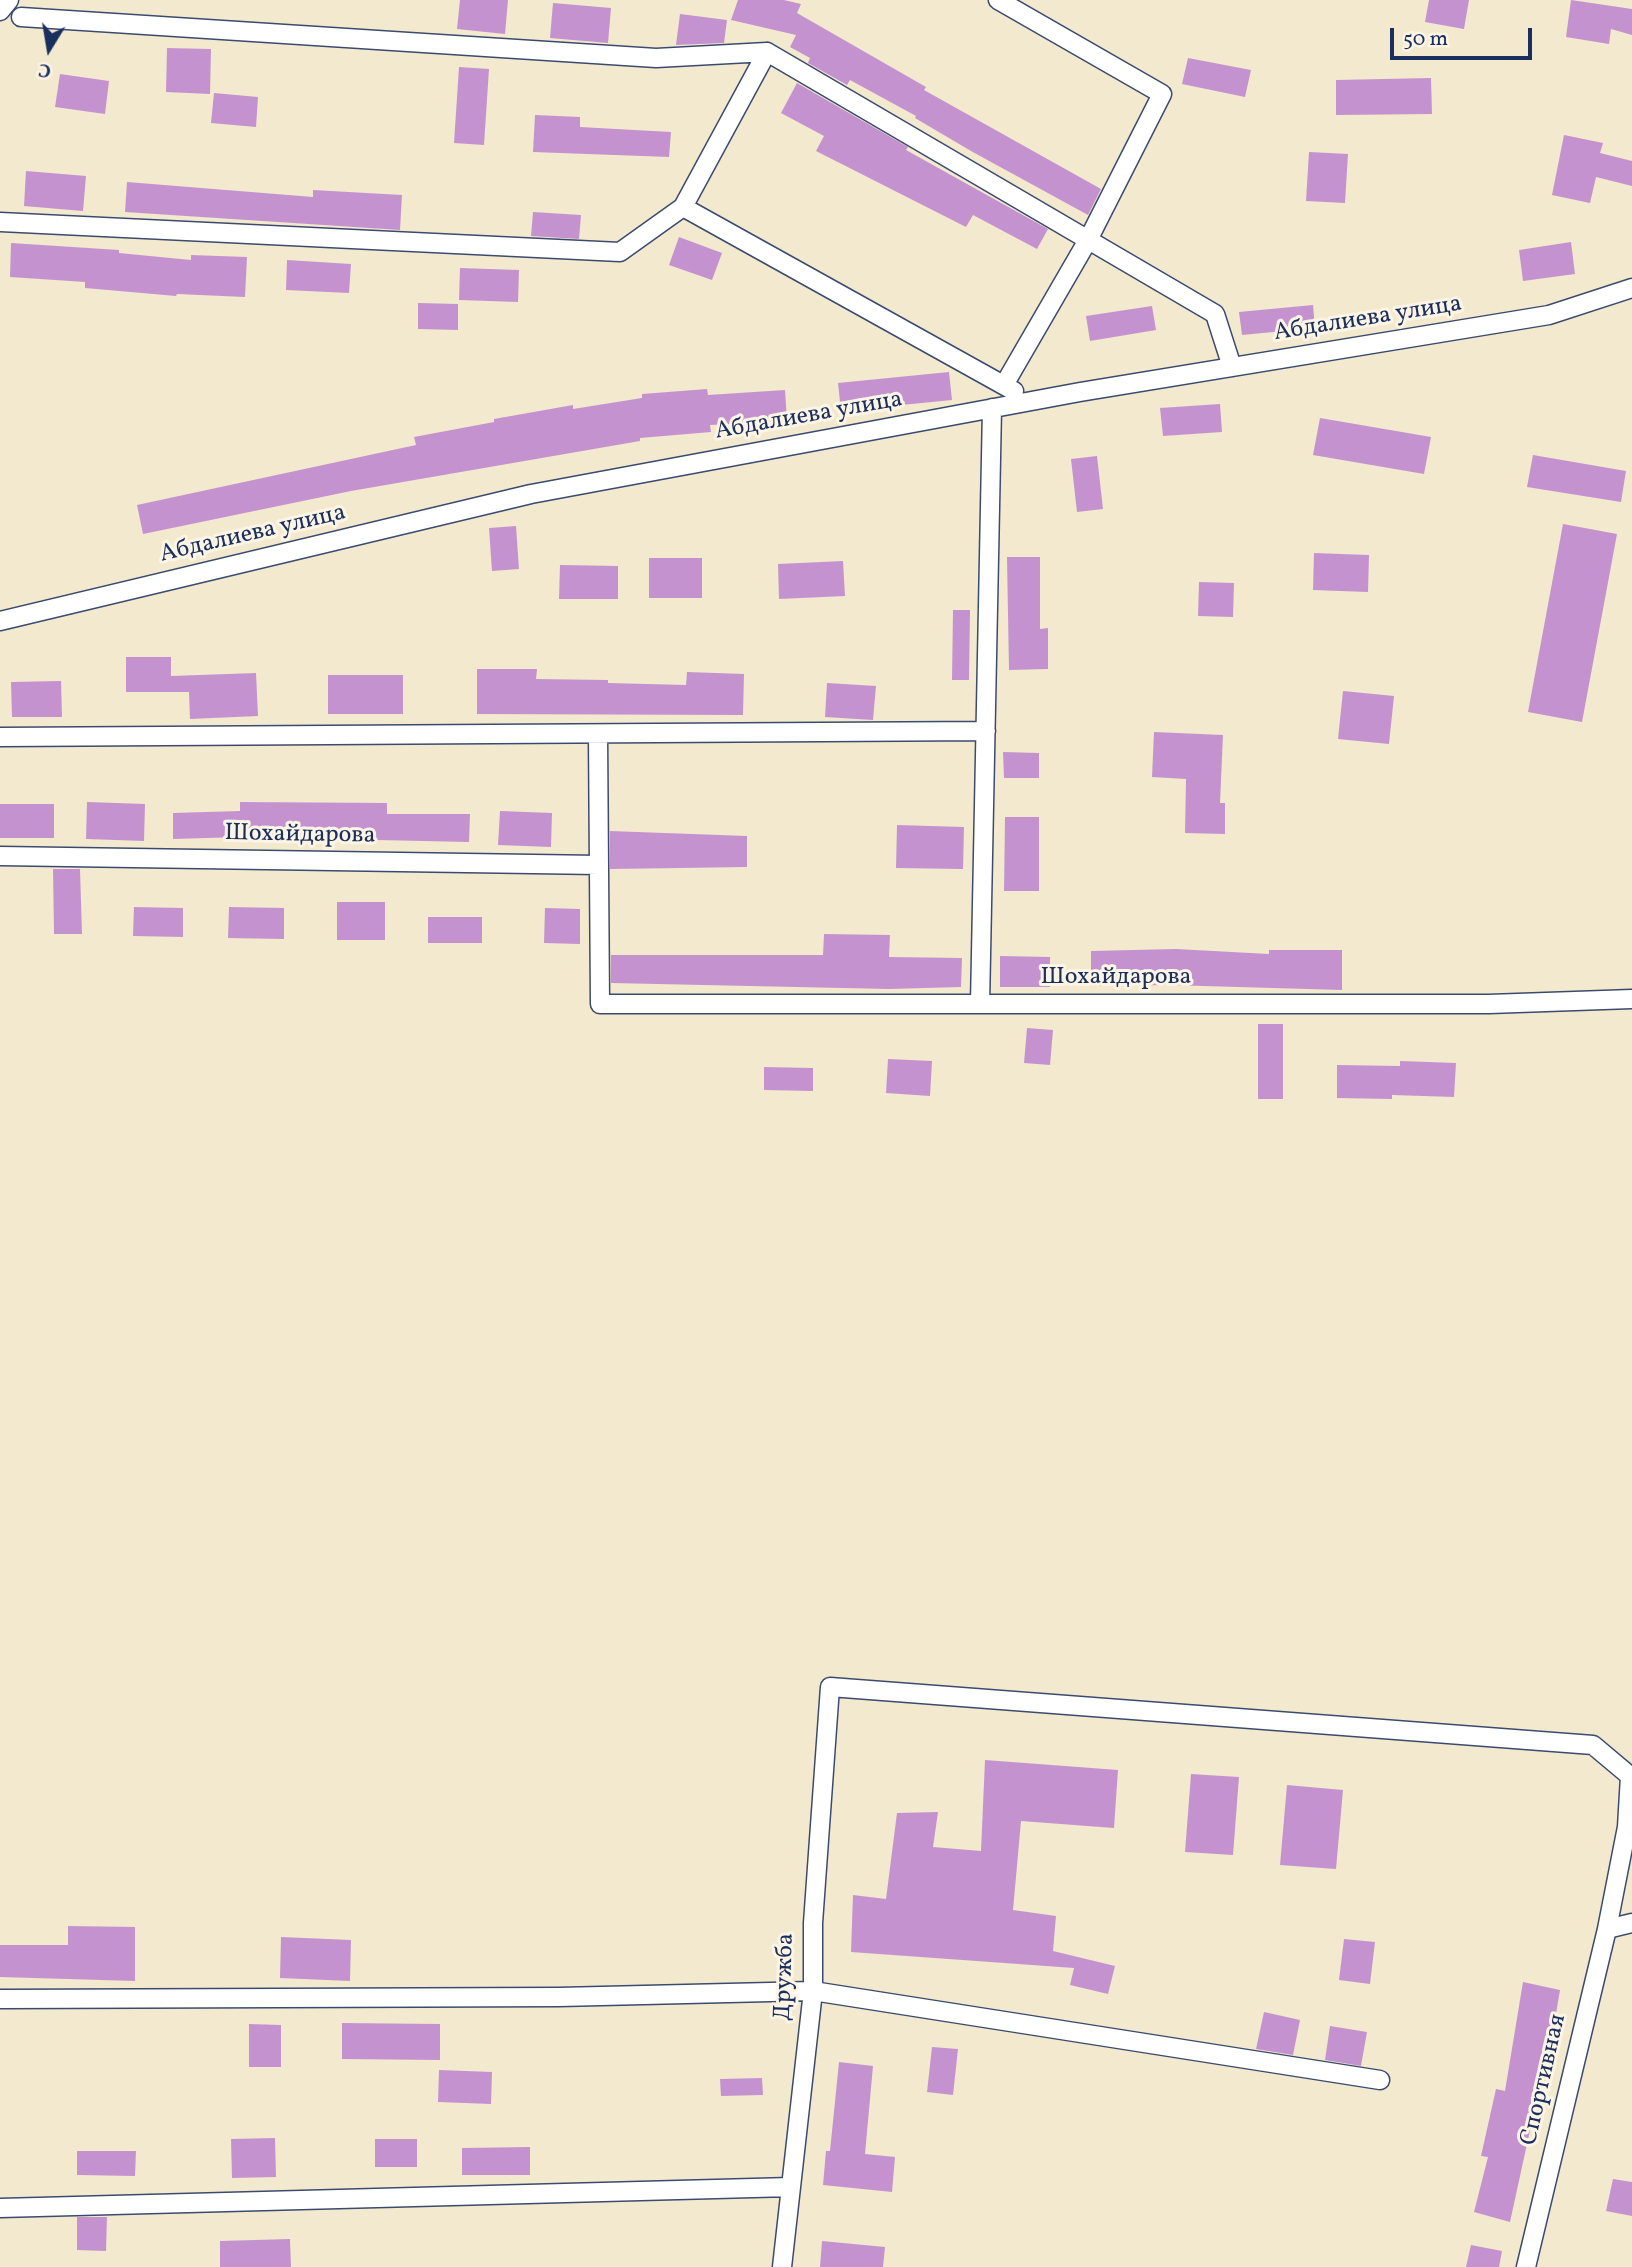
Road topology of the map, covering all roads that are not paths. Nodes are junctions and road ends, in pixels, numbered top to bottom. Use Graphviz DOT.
graph roads {
  1 [pos="9,0"];
  2 [pos="998,0"];
  3 [pos="0,11"];
  4 [pos="21,17"];
  5 [pos="767,52"];
  6 [pos="683,207"];
  7 [pos="0,222"];
  8 [pos="1088,240"];
  9 [pos="1632,288"];
  10 [pos="1232,367"];
  11 [pos="1004,386"];
  12 [pos="1032,401"];
  13 [pos="992,408"];
  14 [pos="0,621"];
  15 [pos="986,731"];
  16 [pos="598,734"];
  17 [pos="0,737"];
  18 [pos="0,856"];
  19 [pos="599,865"];
  20 [pos="1632,999"];
  21 [pos="980,1004"];
  22 [pos="830,1687"];
  23 [pos="1632,1923"];
  24 [pos="1607,1928"];
  25 [pos="813,1991"];
  26 [pos="0,1999"];
  27 [pos="1380,2080"];
  28 [pos="791,2187"];
  29 [pos="0,2208"];
  30 [pos="782,2267"];
  31 [pos="1526,2267"];
  1 -- 3 [label="street"];
  2 -- 8 [label="street"];
  4 -- 5 [label="street"];
  5 -- 6 [label="street"];
  5 -- 8 [label="street"];
  6 -- 7 [label="street"];
  6 -- 11 [label="street"];
  8 -- 10 [label="street"];
  8 -- 11 [label="street"];
  9 -- 10 [label="street, Абдалиева улица"];
  10 -- 12 [label="street, Абдалиева улица"];
  11 -- 12 [label="street"];
  12 -- 13 [label="street, Абдалиева улица"];
  13 -- 14 [label="street, Абдалиева улица"];
  13 -- 15 [label="street"];
  15 -- 16 [label="street"];
  15 -- 21 [label="street"];
  16 -- 17 [label="street"];
  16 -- 19 [label="street"];
  18 -- 19 [label="street, Шохайдарова"];
  19 -- 21 [label="street, Шохайдарова"];
  20 -- 21 [label="street, Шохайдарова"];
  22 -- 24 [label="street, Спортивная"];
  22 -- 25 [label="street, Дружба"];
  23 -- 24 [label="street"];
  24 -- 31 [label="street, Спортивная"];
  25 -- 26 [label="street"];
  25 -- 27 [label="street"];
  25 -- 28 [label="street, Дружба"];
  28 -- 29 [label="street"];
  28 -- 30 [label="street, Дружба"];
}
